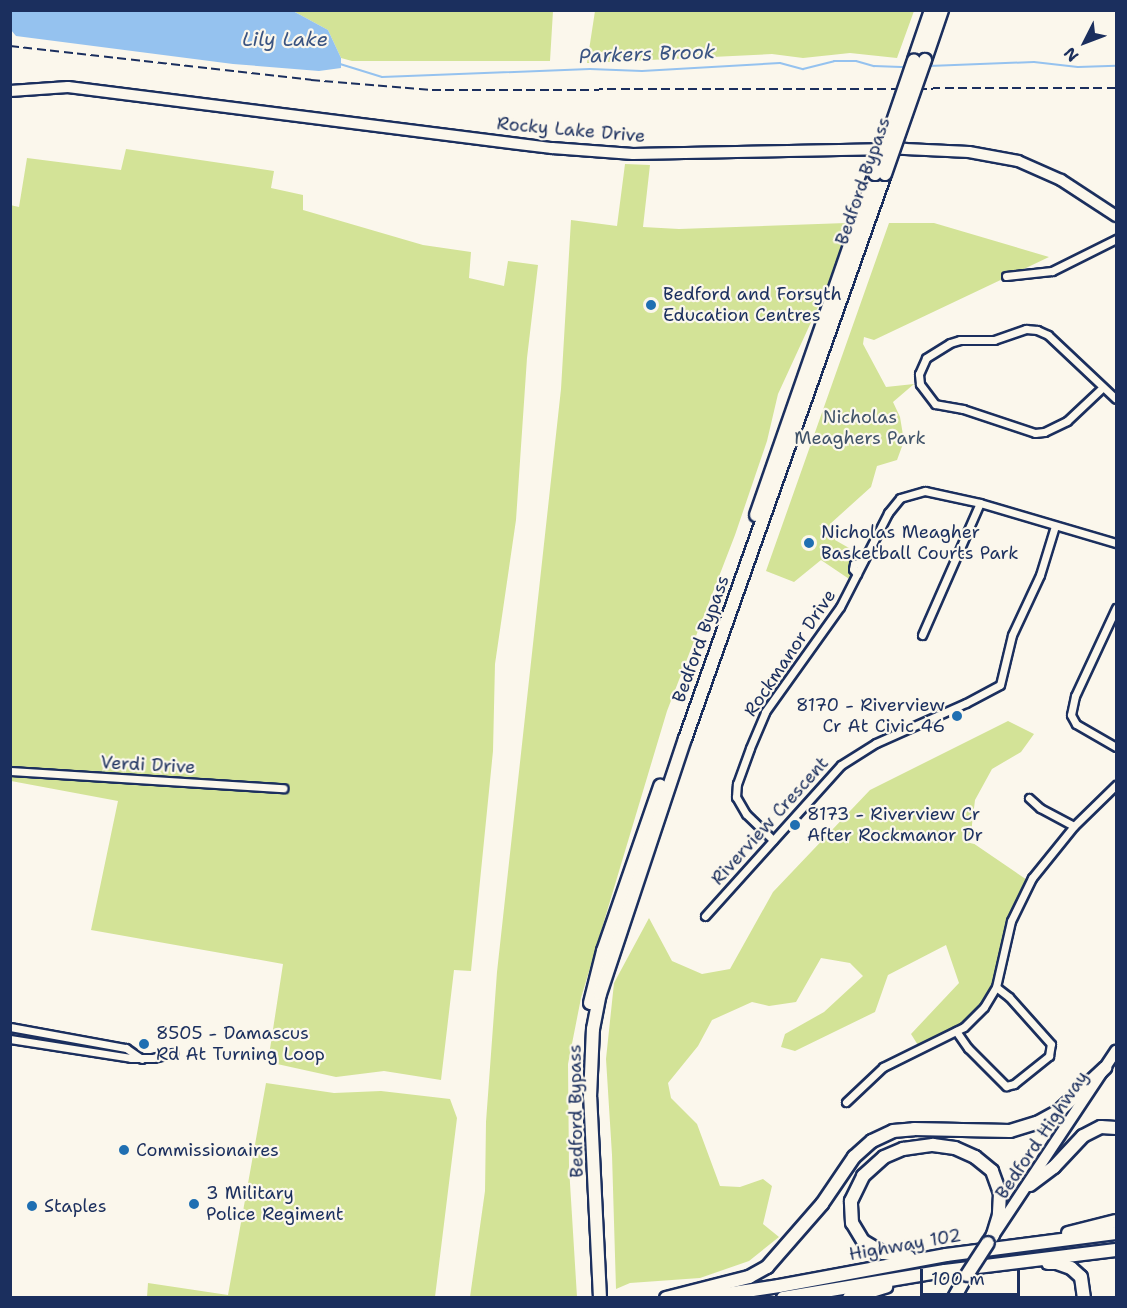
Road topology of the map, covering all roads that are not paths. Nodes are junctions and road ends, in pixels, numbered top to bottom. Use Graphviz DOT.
graph roads {
  1 [pos="931,10"];
  2 [pos="942,10"];
  3 [pos="920,60"];
  4 [pos="10,91"];
  5 [pos="1116,216"];
  6 [pos="1116,239"];
  7 [pos="1006,276"];
  8 [pos="1102,388"];
  9 [pos="1116,399"];
  10 [pos="980,503"];
  11 [pos="1055,525"];
  12 [pos="1116,543"];
  13 [pos="1116,608"];
  14 [pos="922,635"];
  15 [pos="1116,747"];
  16 [pos="10,771"];
  17 [pos="1116,785"];
  18 [pos="284,788"];
  19 [pos="1029,798"];
  20 [pos="1074,826"];
  21 [pos="773,840"];
  22 [pos="705,916"];
  23 [pos="996,987"];
  24 [pos="10,1027"];
  25 [pos="956,1031"];
  26 [pos="10,1040"];
  27 [pos="1116,1051"];
  28 [pos="173,1053"];
  29 [pos="142,1059"];
  30 [pos="1105,1068"];
  31 [pos="846,1102"];
  32 [pos="1116,1128"];
  33 [pos="1030,1185"];
  34 [pos="1116,1221"];
  35 [pos="1116,1233"];
  36 [pos="991,1239"];
  37 [pos="1018,1246"];
  38 [pos="1116,1250"];
  39 [pos="967,1252"];
  40 [pos="984,1266"];
  41 [pos="945,1271"];
  42 [pos="596,1280"];
  43 [pos="593,1298"];
  44 [pos="600,1298"];
  45 [pos="666,1298"];
  46 [pos="700,1298"];
  47 [pos="783,1298"];
  48 [pos="849,1298"];
  49 [pos="956,1298"];
  50 [pos="1084,1298"];
  1 -- 3 [label="highway, Bedford Bypass"];
  2 -- 3 [label="highway, Bedford Bypass"];
  3 -- 42 [label="highway, Bedford Bypass, bridge"];
  4 -- 5 [label="main road, Rocky Lake Drive"];
  6 -- 7 [label="street"];
  8 -- 8 [label="street"];
  8 -- 9 [label="street"];
  10 -- 11 [label="street, Rockmanor Drive"];
  10 -- 14 [label="street"];
  10 -- 21 [label="street, Rockmanor Drive"];
  11 -- 12 [label="street, Rockmanor Drive"];
  11 -- 21 [label="street, Riverview Crescent"];
  13 -- 15 [label="street"];
  16 -- 18 [label="street, Verdi Drive"];
  17 -- 20 [label="street"];
  19 -- 20 [label="street"];
  20 -- 23 [label="street"];
  21 -- 22 [label="street, Riverview Crescent"];
  23 -- 25 [label="street"];
  23 -- 25 [label="street"];
  24 -- 29 [label="street"];
  25 -- 31 [label="street"];
  26 -- 29 [label="street"];
  27 -- 30 [label="main road, Bedford Highway"];
  28 -- 29 [label="street"];
  30 -- 33 [label="main road, Bedford Highway"];
  30 -- 45 [label="highway"];
  32 -- 33 [label="highway"];
  33 -- 36 [label="main road, Bedford Highway"];
  34 -- 37 [label="highway"];
  35 -- 37 [label="highway, Highway 102"];
  36 -- 39 [label="highway"];
  36 -- 49 [label="highway, bridge"];
  37 -- 39 [label="highway, Highway 102"];
  38 -- 40 [label="highway, Highway 102"];
  39 -- 46 [label="highway, Highway 102"];
  40 -- 41 [label="highway, Highway 102"];
  40 -- 50 [label="highway"];
  41 -- 47 [label="highway, Highway 102"];
  41 -- 48 [label="highway"];
  42 -- 43 [label="highway, Bedford Bypass"];
  42 -- 44 [label="highway, Bedford Bypass"];
}
